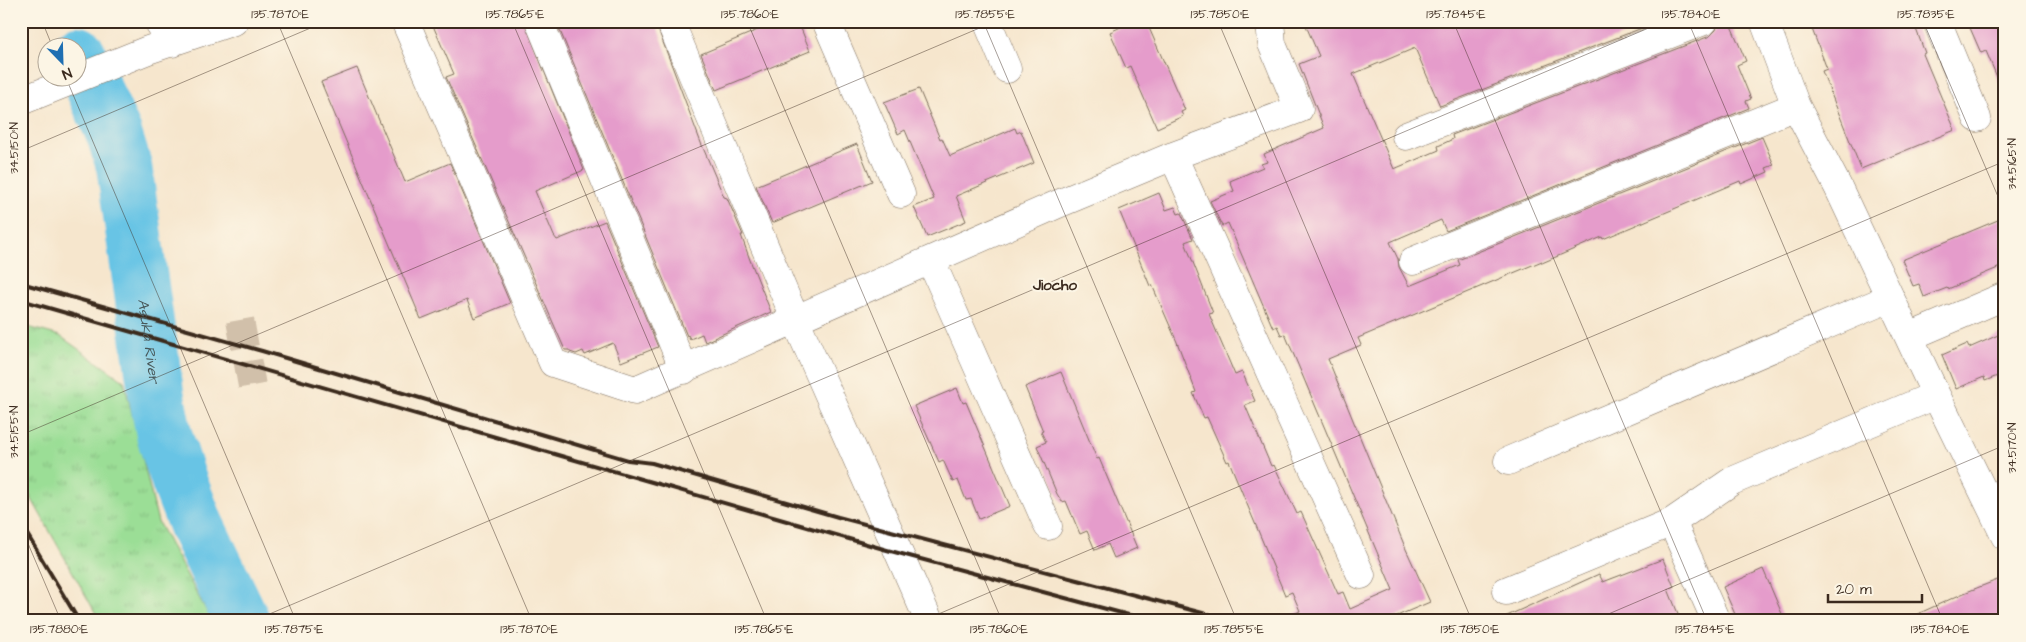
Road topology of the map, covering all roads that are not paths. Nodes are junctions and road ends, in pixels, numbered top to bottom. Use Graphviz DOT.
graph roads {
  1 [pos="405,21"];
  2 [pos="539,21"];
  3 [pos="670,21"];
  4 [pos="826,21"];
  5 [pos="987,21"];
  6 [pos="1270,21"];
  7 [pos="1704,21"];
  8 [pos="1764,21"];
  9 [pos="1937,21"];
  10 [pos="226,23"];
  11 [pos="159,38"];
  12 [pos="1007,69"];
  13 [pos="24,100"];
  14 [pos="1796,106"];
  15 [pos="1977,118"];
  16 [pos="1406,136"];
  17 [pos="1173,156"];
  18 [pos="901,194"];
  19 [pos="931,261"];
  20 [pos="1413,261"];
  21 [pos="2005,296"];
  22 [pos="1890,298"];
  23 [pos="796,321"];
  24 [pos="1908,337"];
  25 [pos="684,370"];
  26 [pos="1936,395"];
  27 [pos="1508,461"];
  28 [pos="1672,522"];
  29 [pos="1048,526"];
  30 [pos="2005,536"];
  31 [pos="1361,575"];
  32 [pos="1506,591"];
  33 [pos="928,621"];
  34 [pos="1716,621"];
  1 -- 25 [label="street"];
  2 -- 25 [label="street"];
  3 -- 23 [label="street"];
  4 -- 18 [label="street"];
  5 -- 12 [label="street"];
  6 -- 17 [label="street"];
  7 -- 16 [label="street"];
  8 -- 14 [label="street"];
  9 -- 15 [label="street"];
  10 -- 11 [label="street"];
  11 -- 13 [label="street"];
  14 -- 20 [label="street"];
  14 -- 22 [label="street"];
  17 -- 19 [label="street"];
  17 -- 31 [label="street"];
  19 -- 23 [label="street"];
  19 -- 29 [label="street"];
  21 -- 24 [label="street"];
  22 -- 24 [label="street"];
  22 -- 27 [label="street"];
  23 -- 25 [label="street"];
  23 -- 33 [label="street"];
  24 -- 26 [label="street"];
  26 -- 28 [label="street"];
  26 -- 30 [label="street"];
  28 -- 32 [label="street"];
  28 -- 34 [label="street"];
}
